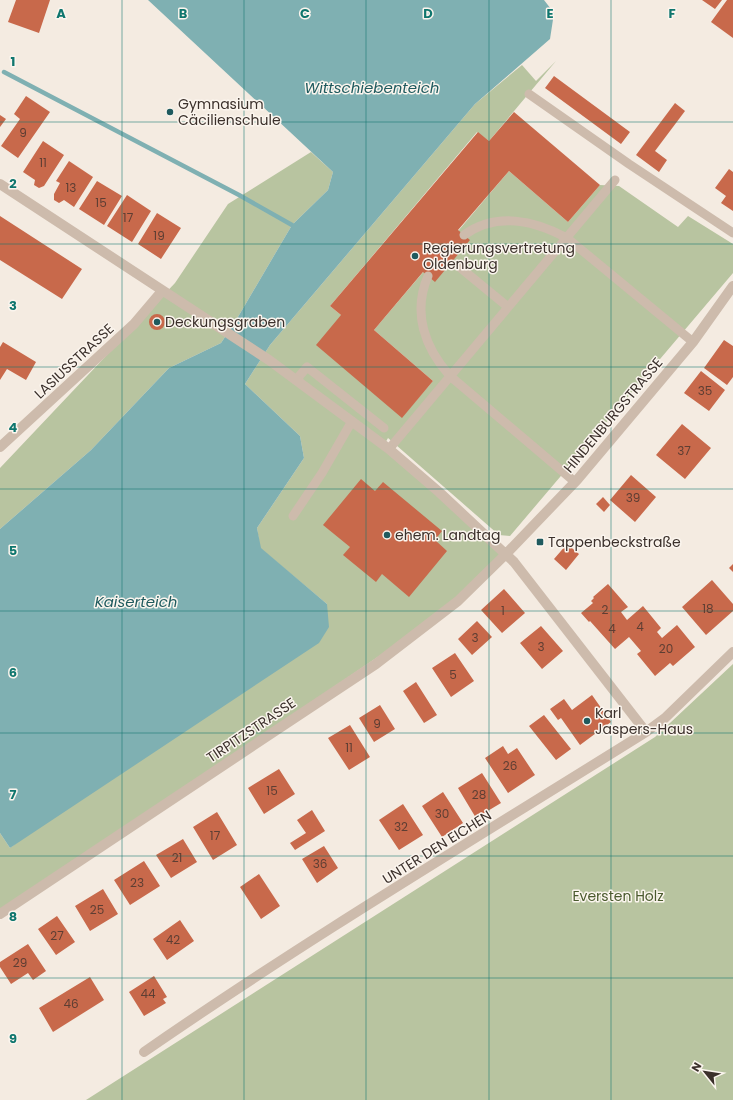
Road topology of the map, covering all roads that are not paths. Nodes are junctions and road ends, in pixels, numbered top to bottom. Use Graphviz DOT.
graph roads {
  1 [pos="529,94"];
  2 [pos="615,180"];
  3 [pos="0,184"];
  4 [pos="733,233"];
  5 [pos="464,234"];
  6 [pos="567,238"];
  7 [pos="457,265"];
  8 [pos="428,276"];
  9 [pos="733,286"];
  10 [pos="162,291"];
  11 [pos="508,307"];
  12 [pos="693,342"];
  13 [pos="450,376"];
  14 [pos="296,380"];
  15 [pos="352,421"];
  16 [pos="384,428"];
  17 [pos="0,447"];
  18 [pos="389,449"];
  19 [pos="575,482"];
  20 [pos="293,516"];
  21 [pos="506,554"];
  22 [pos="733,652"];
  23 [pos="646,732"];
  24 [pos="0,914"];
  25 [pos="144,1052"];
  1 -- 4 [label="lane"];
  2 -- 6 [label="lane"];
  3 -- 10 [label="street"];
  5 -- 6 [label="lane"];
  6 -- 11 [label="lane"];
  6 -- 12 [label="lane"];
  7 -- 11 [label="lane"];
  8 -- 13 [label="lane"];
  9 -- 12 [label="street, HINDENBURGSTRASSE"];
  10 -- 14 [label="street"];
  10 -- 17 [label="street, LASIUSSTRASSE"];
  11 -- 13 [label="lane"];
  12 -- 19 [label="street, HINDENBURGSTRASSE"];
  13 -- 18 [label="lane"];
  13 -- 19 [label="lane"];
  14 -- 15 [label="street"];
  14 -- 16 [label="lane"];
  15 -- 18 [label="street"];
  15 -- 20 [label="lane"];
  18 -- 21 [label="street"];
  19 -- 21 [label="street, HINDENBURGSTRASSE"];
  21 -- 23 [label="street"];
  21 -- 24 [label="street, TIRPITZSTRASSE"];
  22 -- 23 [label="street, UNTER DEN EICHEN"];
  23 -- 25 [label="street, UNTER DEN EICHEN"];
}
